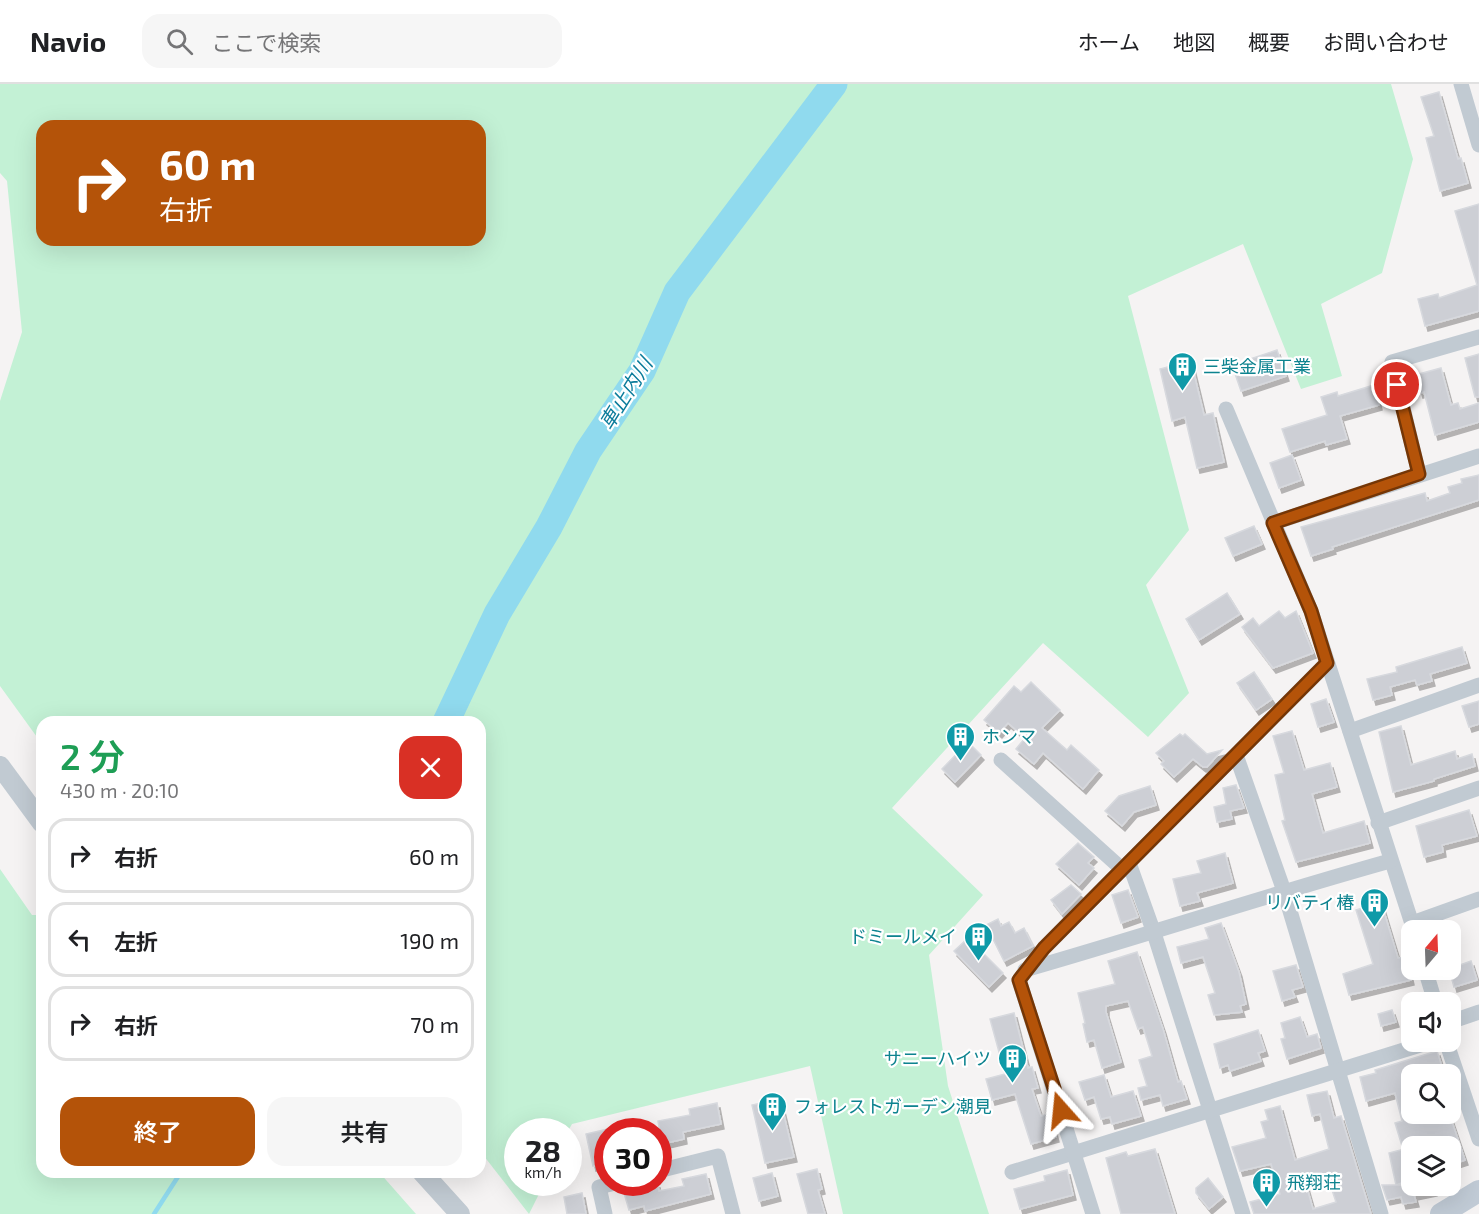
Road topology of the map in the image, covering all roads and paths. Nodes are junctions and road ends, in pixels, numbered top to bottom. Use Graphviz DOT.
graph roads {
  1 [pos="1461,84"];
  2 [pos="1478,140"];
  3 [pos="1479,337"];
  4 [pos="1226,409"];
  5 [pos="1479,456"];
  6 [pos="1419,474"];
  7 [pos="1273,523"];
  8 [pos="1327,663"];
  9 [pos="1479,685"];
  10 [pos="1350,731"];
  11 [pos="1236,754"];
  12 [pos="1001,760"];
  13 [pos="0,766"];
  14 [pos="1479,788"];
  15 [pos="36,815"];
  16 [pos="1378,823"];
  17 [pos="1390,861"];
  18 [pos="1126,866"];
  19 [pos="1284,891"];
  20 [pos="1479,898"];
  21 [pos="1411,920"];
  22 [pos="1427,920"];
  23 [pos="1154,933"];
  24 [pos="1024,970"];
  25 [pos="1479,1012"];
  26 [pos="1461,1018"];
  27 [pos="1401,1050"];
  28 [pos="1450,1052"];
  29 [pos="1340,1069"];
  30 [pos="1209,1112"];
  31 [pos="1479,1139"];
  32 [pos="1075,1153"];
  33 [pos="672,1168"];
  34 [pos="1012,1172"];
  35 [pos="427,1178"];
  36 [pos="1479,1191"];
  37 [pos="601,1196"];
  38 [pos="460,1214"];
  39 [pos="605,1214"];
  40 [pos="733,1214"];
  41 [pos="1093,1214"];
  42 [pos="1243,1214"];
  43 [pos="1381,1214"];
  44 [pos="1441,1214"];
  1 -- 2 [label="street"];
  3 -- 6 [label="street"];
  4 -- 7 [label="street"];
  5 -- 6 [label="street"];
  6 -- 7 [label="street"];
  7 -- 8 [label="street"];
  8 -- 10 [label="street"];
  8 -- 11 [label="street"];
  9 -- 10 [label="street"];
  10 -- 16 [label="street"];
  11 -- 18 [label="street"];
  11 -- 19 [label="street"];
  12 -- 18 [label="street"];
  13 -- 15 [label="street"];
  14 -- 16 [label="street"];
  16 -- 17 [label="street"];
  17 -- 19 [label="street"];
  17 -- 21 [label="street"];
  18 -- 23 [label="street"];
  18 -- 24 [label="street"];
  19 -- 23 [label="street"];
  19 -- 29 [label="street"];
  20 -- 22 [label="street"];
  23 -- 24 [label="street"];
  23 -- 30 [label="street"];
  24 -- 32 [label="street"];
  25 -- 26 [label="street"];
  27 -- 29 [label="street"];
  28 -- 31 [label="street"];
  29 -- 30 [label="street"];
  29 -- 43 [label="street"];
  30 -- 32 [label="street"];
  30 -- 42 [label="street"];
  32 -- 34 [label="street"];
  32 -- 41 [label="street"];
  33 -- 40 [label="street"];
  35 -- 38 [label="street"];
  36 -- 44 [label="main road"];
  37 -- 39 [label="street"];
}
